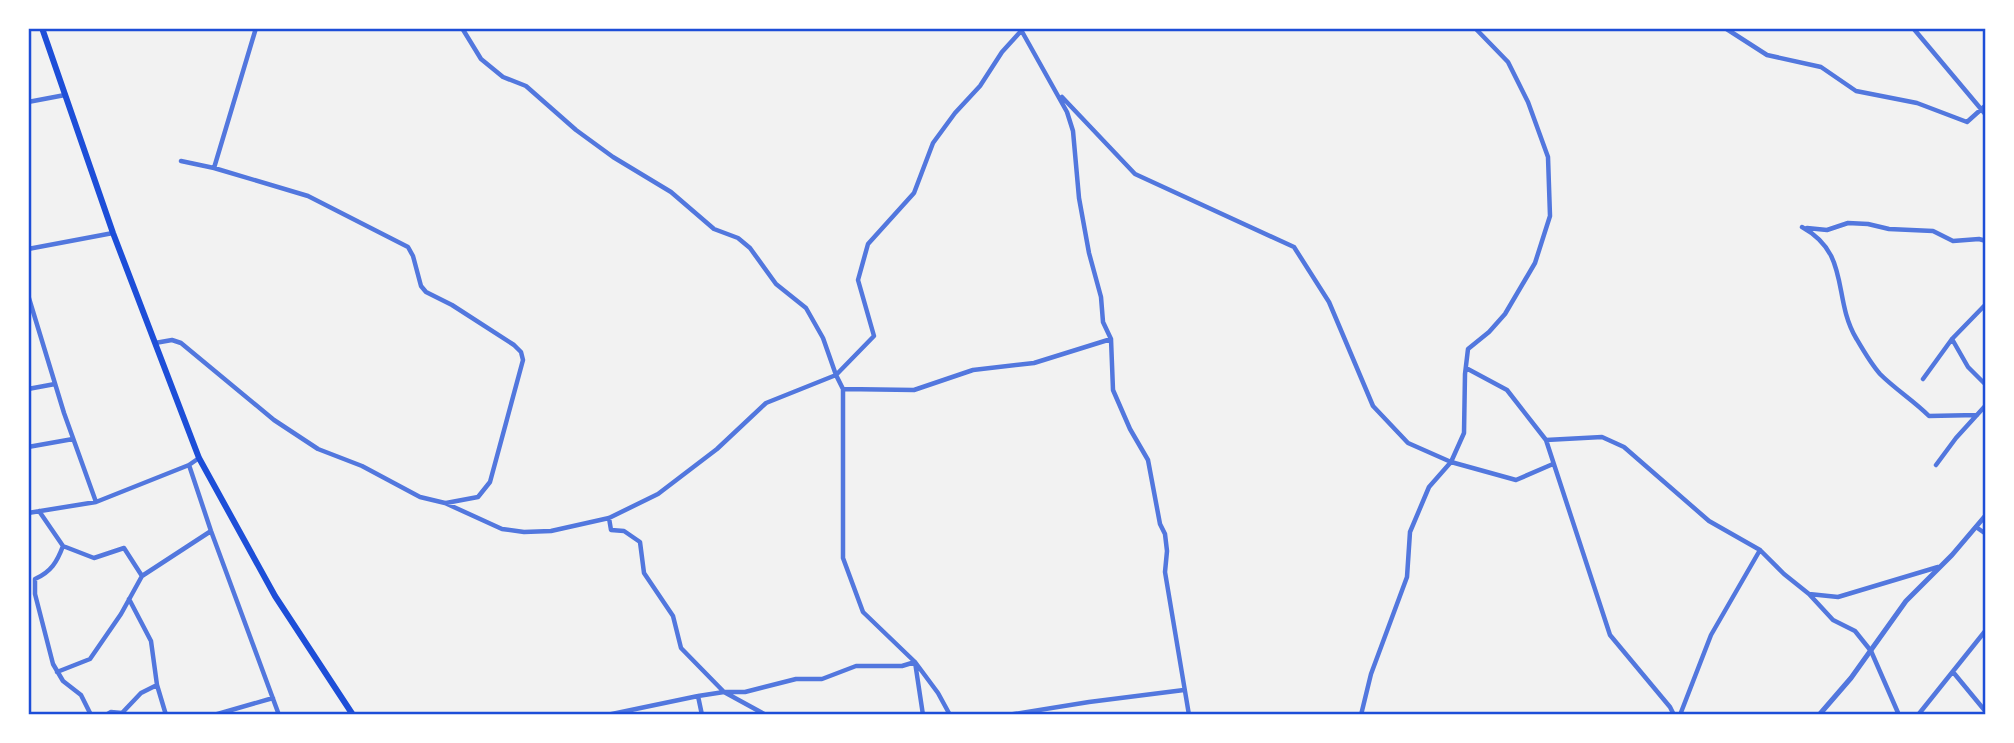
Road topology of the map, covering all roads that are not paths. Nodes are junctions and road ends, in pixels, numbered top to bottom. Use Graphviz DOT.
graph roads {
  1 [pos="42,28"];
  2 [pos="256,28"];
  3 [pos="462,28"];
  4 [pos="1475,28"];
  5 [pos="1725,28"];
  6 [pos="1913,28"];
  7 [pos="1021,29"];
  8 [pos="1056,92"];
  9 [pos="65,95"];
  10 [pos="28,102"];
  11 [pos="1986,105"];
  12 [pos="1984,113"];
  13 [pos="181,161"];
  14 [pos="214,168"];
  15 [pos="113,233"];
  16 [pos="1986,241"];
  17 [pos="28,249"];
  18 [pos="28,295"];
  19 [pos="1986,304"];
  20 [pos="36,322"];
  21 [pos="28,323"];
  22 [pos="1111,339"];
  23 [pos="1952,339"];
  24 [pos="154,343"];
  25 [pos="1466,368"];
  26 [pos="836,375"];
  27 [pos="1923,379"];
  28 [pos="55,384"];
  29 [pos="1986,384"];
  30 [pos="28,389"];
  31 [pos="843,389"];
  32 [pos="1986,405"];
  33 [pos="1976,415"];
  34 [pos="73,439"];
  35 [pos="1546,440"];
  36 [pos="28,447"];
  37 [pos="199,458"];
  38 [pos="1451,462"];
  39 [pos="1553,464"];
  40 [pos="189,465"];
  41 [pos="1936,465"];
  42 [pos="96,502"];
  43 [pos="445,503"];
  44 [pos="40,511"];
  45 [pos="28,513"];
  46 [pos="1986,516"];
  47 [pos="609,518"];
  48 [pos="1976,527"];
  49 [pos="211,531"];
  50 [pos="1986,534"];
  51 [pos="63,546"];
  52 [pos="1760,550"];
  53 [pos="1939,567"];
  54 [pos="142,576"];
  55 [pos="28,579"];
  56 [pos="35,579"];
  57 [pos="1810,594"];
  58 [pos="129,598"];
  59 [pos="1986,630"];
  60 [pos="1871,651"];
  61 [pos="915,662"];
  62 [pos="57,672"];
  63 [pos="1952,672"];
  64 [pos="157,685"];
  65 [pos="1184,690"];
  66 [pos="724,692"];
  67 [pos="698,696"];
  68 [pos="273,698"];
  69 [pos="1986,712"];
  70 [pos="90,715"];
  71 [pos="106,715"];
  72 [pos="166,715"];
  73 [pos="214,715"];
  74 [pos="279,715"];
  75 [pos="353,715"];
  76 [pos="607,715"];
  77 [pos="702,715"];
  78 [pos="766,715"];
  79 [pos="923,715"];
  80 [pos="950,715"];
  81 [pos="1008,715"];
  82 [pos="1189,715"];
  83 [pos="1360,715"];
  84 [pos="1674,715"];
  85 [pos="1680,715"];
  86 [pos="1819,715"];
  87 [pos="1899,715"];
  88 [pos="1918,715"];
  1 -- 9 [label="main road"];
  2 -- 14 [label="street"];
  3 -- 26 [label="street"];
  4 -- 25 [label="street"];
  5 -- 12 [label="street"];
  6 -- 12 [label="street"];
  7 -- 8 [label="street"];
  7 -- 26 [label="street"];
  8 -- 22 [label="street"];
  8 -- 38 [label="street"];
  9 -- 10 [label="street"];
  9 -- 15 [label="main road"];
  11 -- 12 [label="street"];
  13 -- 14 [label="street"];
  14 -- 43 [label="street"];
  15 -- 17 [label="street"];
  15 -- 24 [label="main road"];
  16 -- 33 [label="street"];
  18 -- 20 [label="street"];
  19 -- 23 [label="street"];
  20 -- 21 [label="street"];
  20 -- 28 [label="street"];
  22 -- 31 [label="street"];
  22 -- 65 [label="street"];
  23 -- 27 [label="street"];
  23 -- 29 [label="street"];
  24 -- 37 [label="main road"];
  24 -- 43 [label="street"];
  25 -- 35 [label="street"];
  25 -- 38 [label="street"];
  26 -- 31 [label="street"];
  26 -- 47 [label="street"];
  28 -- 30 [label="street"];
  28 -- 34 [label="street"];
  31 -- 61 [label="street"];
  32 -- 33 [label="street"];
  33 -- 41 [label="street"];
  34 -- 36 [label="street"];
  34 -- 42 [label="street"];
  35 -- 39 [label="street"];
  35 -- 52 [label="street"];
  37 -- 40 [label="street"];
  37 -- 75 [label="main road"];
  38 -- 39 [label="street"];
  38 -- 83 [label="street"];
  39 -- 84 [label="street"];
  40 -- 42 [label="street"];
  40 -- 49 [label="street"];
  42 -- 44 [label="street"];
  43 -- 47 [label="street"];
  44 -- 45 [label="street"];
  44 -- 51 [label="street"];
  46 -- 48 [label="street"];
  47 -- 66 [label="street"];
  48 -- 50 [label="street"];
  48 -- 53 [label="street"];
  49 -- 54 [label="street"];
  49 -- 68 [label="street"];
  51 -- 54 [label="street"];
  51 -- 56 [label="street"];
  52 -- 57 [label="street"];
  52 -- 85 [label="street"];
  53 -- 57 [label="street"];
  53 -- 60 [label="street"];
  54 -- 58 [label="street"];
  55 -- 56 [label="street"];
  56 -- 62 [label="street"];
  57 -- 60 [label="street"];
  58 -- 62 [label="street"];
  58 -- 64 [label="street"];
  59 -- 63 [label="street"];
  60 -- 86 [label="street"];
  60 -- 87 [label="street"];
  61 -- 66 [label="street"];
  61 -- 79 [label="street"];
  61 -- 80 [label="street"];
  62 -- 70 [label="street"];
  63 -- 69 [label="street"];
  63 -- 88 [label="street"];
  64 -- 71 [label="street"];
  64 -- 72 [label="street"];
  65 -- 81 [label="street"];
  65 -- 82 [label="street"];
  66 -- 67 [label="street"];
  66 -- 78 [label="street"];
  67 -- 76 [label="street"];
  67 -- 77 [label="street"];
  68 -- 73 [label="street"];
  68 -- 74 [label="street"];
}
